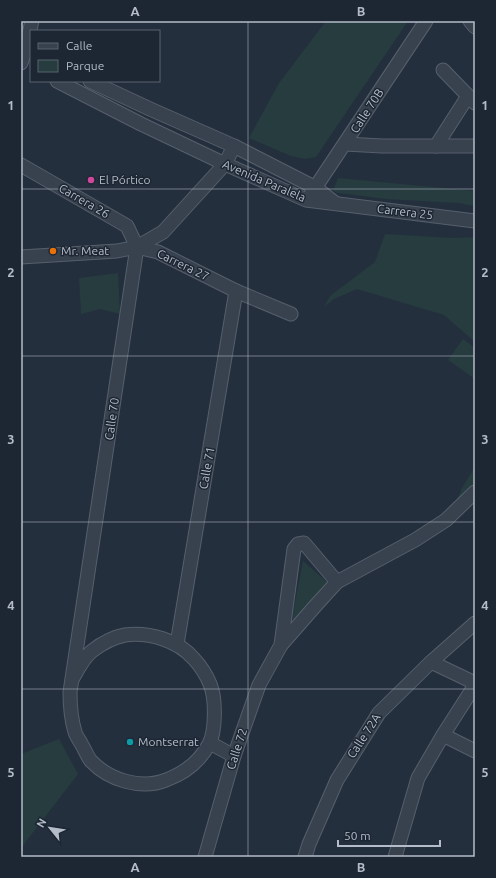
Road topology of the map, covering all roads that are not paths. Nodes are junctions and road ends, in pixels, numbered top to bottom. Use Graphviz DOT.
graph roads {
  1 [pos="32,21"];
  2 [pos="426,21"];
  3 [pos="470,21"];
  4 [pos="475,27"];
  5 [pos="23,57"];
  6 [pos="30,67"];
  7 [pos="443,70"];
  8 [pos="59,82"];
  9 [pos="92,82"];
  10 [pos="472,100"];
  11 [pos="352,133"];
  12 [pos="345,144"];
  13 [pos="234,146"];
  14 [pos="382,146"];
  15 [pos="436,146"];
  16 [pos="475,146"];
  17 [pos="225,164"];
  18 [pos="21,165"];
  19 [pos="316,188"];
  20 [pos="306,200"];
  21 [pos="335,203"];
  22 [pos="475,221"];
  23 [pos="137,247"];
  24 [pos="21,257"];
  25 [pos="236,291"];
  26 [pos="291,314"];
  27 [pos="475,492"];
  28 [pos="337,582"];
  29 [pos="475,623"];
  30 [pos="177,644"];
  31 [pos="281,646"];
  32 [pos="431,662"];
  33 [pos="73,678"];
  34 [pos="475,684"];
  35 [pos="443,735"];
  36 [pos="210,743"];
  37 [pos="475,752"];
  38 [pos="234,756"];
  39 [pos="205,857"];
  40 [pos="305,857"];
  41 [pos="395,857"];
  1 -- 5 [label="street"];
  2 -- 11 [label="street, Calle 70B"];
  3 -- 4 [label="street"];
  5 -- 6 [label="street"];
  7 -- 10 [label="street"];
  8 -- 17 [label="street, Avenida Paralela"];
  9 -- 13 [label="street, Avenida Paralela"];
  10 -- 15 [label="street"];
  11 -- 12 [label="street, Calle 70B"];
  11 -- 14 [label="street"];
  12 -- 14 [label="street"];
  12 -- 19 [label="street, Calle 70B"];
  13 -- 17 [label="street"];
  13 -- 19 [label="street, Avenida Paralela"];
  14 -- 15 [label="street"];
  15 -- 16 [label="street"];
  17 -- 20 [label="street, Avenida Paralela"];
  17 -- 23 [label="street"];
  18 -- 23 [label="street, Carrera 26"];
  19 -- 20 [label="street, Calle 70B"];
  19 -- 21 [label="street, Avenida Paralela"];
  20 -- 21 [label="street, Avenida Paralela"];
  21 -- 22 [label="street, Carrera 25"];
  23 -- 24 [label="street, Carrera 27"];
  23 -- 25 [label="street, Carrera 27"];
  23 -- 33 [label="street, Calle 70"];
  25 -- 26 [label="street, Carrera 27"];
  25 -- 30 [label="street, Calle 71"];
  27 -- 28 [label="street, Calle 72"];
  28 -- 31 [label="street, Calle 72"];
  28 -- 31 [label="street, Calle 72"];
  29 -- 32 [label="street, Calle 72A"];
  30 -- 33 [label="street"];
  30 -- 36 [label="street"];
  31 -- 38 [label="street, Calle 72"];
  32 -- 34 [label="street"];
  32 -- 40 [label="street, Calle 72A"];
  33 -- 36 [label="street, Calle 70"];
  34 -- 35 [label="street"];
  35 -- 37 [label="street"];
  35 -- 41 [label="street"];
  36 -- 38 [label="street"];
  38 -- 39 [label="street, Calle 72"];
}
